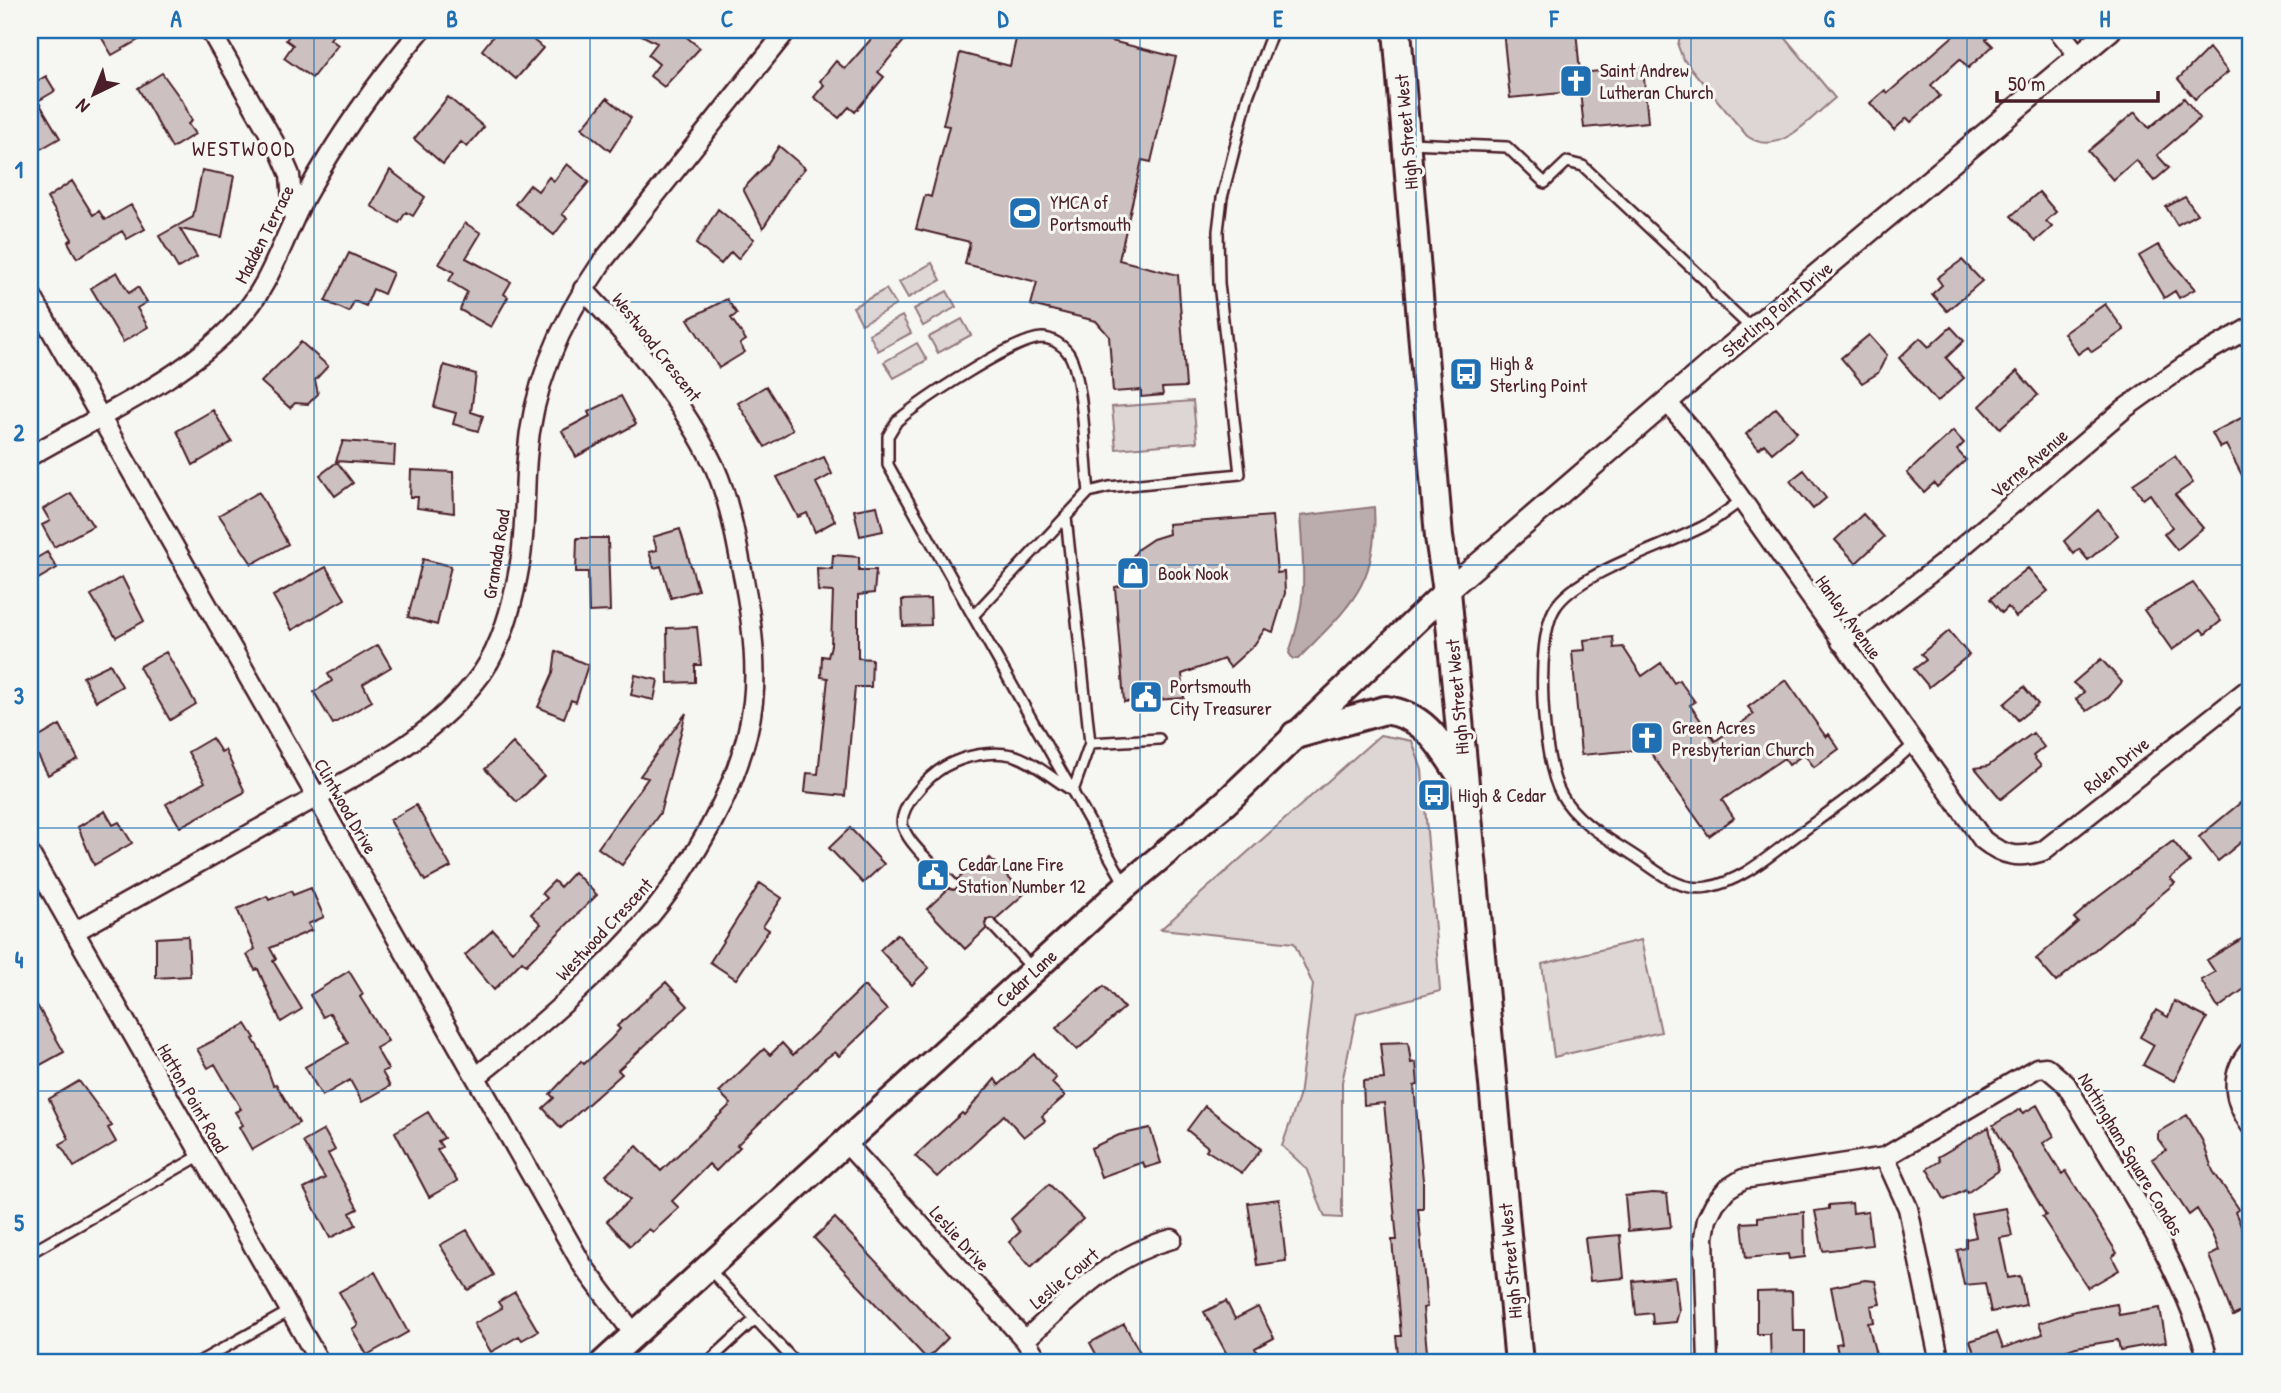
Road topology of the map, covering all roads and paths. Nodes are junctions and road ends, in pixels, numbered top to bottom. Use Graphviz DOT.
graph roads {
  1 [pos="210,30"];
  2 [pos="421,30"];
  3 [pos="787,30"];
  4 [pos="1273,30"];
  5 [pos="1397,30"];
  6 [pos="2058,30"];
  7 [pos="2110,30"];
  8 [pos="2079,56"];
  9 [pos="1408,143"];
  10 [pos="293,220"];
  11 [pos="583,289"];
  12 [pos="30,293"];
  13 [pos="2251,327"];
  14 [pos="1752,329"];
  15 [pos="1667,402"];
  16 [pos="100,416"];
  17 [pos="30,456"];
  18 [pos="1089,492"];
  19 [pos="1741,501"];
  20 [pos="1066,517"];
  21 [pos="1447,591"];
  22 [pos="973,615"];
  23 [pos="1841,642"];
  24 [pos="2251,687"];
  25 [pos="1295,735"];
  26 [pos="1159,740"];
  27 [pos="1090,743"];
  28 [pos="1915,743"];
  29 [pos="1465,781"];
  30 [pos="1073,791"];
  31 [pos="317,797"];
  32 [pos="2001,852"];
  33 [pos="30,854"];
  34 [pos="953,884"];
  35 [pos="1126,886"];
  36 [pos="991,924"];
  37 [pos="74,932"];
  38 [pos="1034,970"];
  39 [pos="2251,1049"];
  40 [pos="476,1077"];
  41 [pos="2251,1126"];
  42 [pos="846,1143"];
  43 [pos="201,1155"];
  44 [pos="1885,1157"];
  45 [pos="1172,1239"];
  46 [pos="30,1253"];
  47 [pos="708,1268"];
  48 [pos="290,1311"];
  49 [pos="755,1320"];
  50 [pos="634,1334"];
  51 [pos="1024,1340"];
  52 [pos="197,1363"];
  53 [pos="320,1363"];
  54 [pos="603,1363"];
  55 [pos="707,1363"];
  56 [pos="796,1363"];
  57 [pos="1040,1363"];
  58 [pos="1519,1363"];
  59 [pos="1669,1363"];
  60 [pos="1708,1363"];
  61 [pos="1940,1363"];
  62 [pos="2208,1363"];
  1 -- 10 [label="street"];
  2 -- 10 [label="street, Madden Terrace"];
  3 -- 11 [label="street, Granada Road"];
  4 -- 18 [label="lane"];
  5 -- 9 [label="main road, High Street West"];
  6 -- 8 [label="street"];
  7 -- 8 [label="street, Sterling Point Drive"];
  8 -- 14 [label="street, Sterling Point Drive"];
  9 -- 14 [label="lane"];
  9 -- 21 [label="main road, High Street West"];
  10 -- 16 [label="street, Madden Terrace"];
  11 -- 31 [label="street, Granada Road"];
  11 -- 40 [label="street, Westwood Crescent"];
  12 -- 16 [label="street, Clintwood Drive"];
  13 -- 23 [label="street, Verne Avenue"];
  14 -- 15 [label="street, Sterling Point Drive"];
  15 -- 19 [label="street, Hanley Avenue"];
  15 -- 21 [label="street, Sterling Point Drive"];
  16 -- 17 [label="street, Madden Terrace"];
  16 -- 31 [label="street, Clintwood Drive"];
  18 -- 20 [label="lane"];
  18 -- 22 [label="lane"];
  19 -- 23 [label="street, Hanley Avenue"];
  19 -- 28 [label="lane"];
  20 -- 22 [label="lane"];
  20 -- 27 [label="lane"];
  21 -- 25 [label="main road, Cedar Lane"];
  21 -- 29 [label="main road, High Street West"];
  22 -- 30 [label="lane"];
  23 -- 28 [label="street, Hanley Avenue"];
  24 -- 32 [label="street, Rolen Drive"];
  25 -- 29 [label="main road"];
  25 -- 35 [label="main road, Cedar Lane"];
  26 -- 27 [label="lane"];
  27 -- 30 [label="lane"];
  28 -- 32 [label="street, Hanley Avenue"];
  29 -- 58 [label="main road, High Street West"];
  30 -- 34 [label="lane"];
  30 -- 35 [label="lane"];
  31 -- 37 [label="street, Granada Road"];
  31 -- 40 [label="street, Clintwood Drive"];
  33 -- 37 [label="street, Hatton Point Road"];
  35 -- 38 [label="main road, Cedar Lane"];
  36 -- 38 [label="lane"];
  37 -- 43 [label="street, Hatton Point Road"];
  38 -- 42 [label="main road, Cedar Lane"];
  39 -- 41 [label="street"];
  40 -- 50 [label="street, Clintwood Drive"];
  42 -- 47 [label="main road, Cedar Lane"];
  42 -- 51 [label="street, Leslie Drive"];
  43 -- 46 [label="lane"];
  43 -- 48 [label="street, Hatton Point Road"];
  44 -- 60 [label="street, Nottingham Square Condos"];
  44 -- 61 [label="street"];
  44 -- 62 [label="street, Nottingham Square Condos"];
  45 -- 51 [label="street, Leslie Court"];
  47 -- 49 [label="lane"];
  47 -- 50 [label="main road, Cedar Lane"];
  48 -- 52 [label="lane"];
  48 -- 53 [label="street, Hatton Point Road"];
  49 -- 55 [label="lane"];
  49 -- 56 [label="lane"];
  50 -- 54 [label="main road, Cedar Lane"];
  51 -- 57 [label="street, Leslie Drive"];
  59 -- 60 [label="lane"];
}
